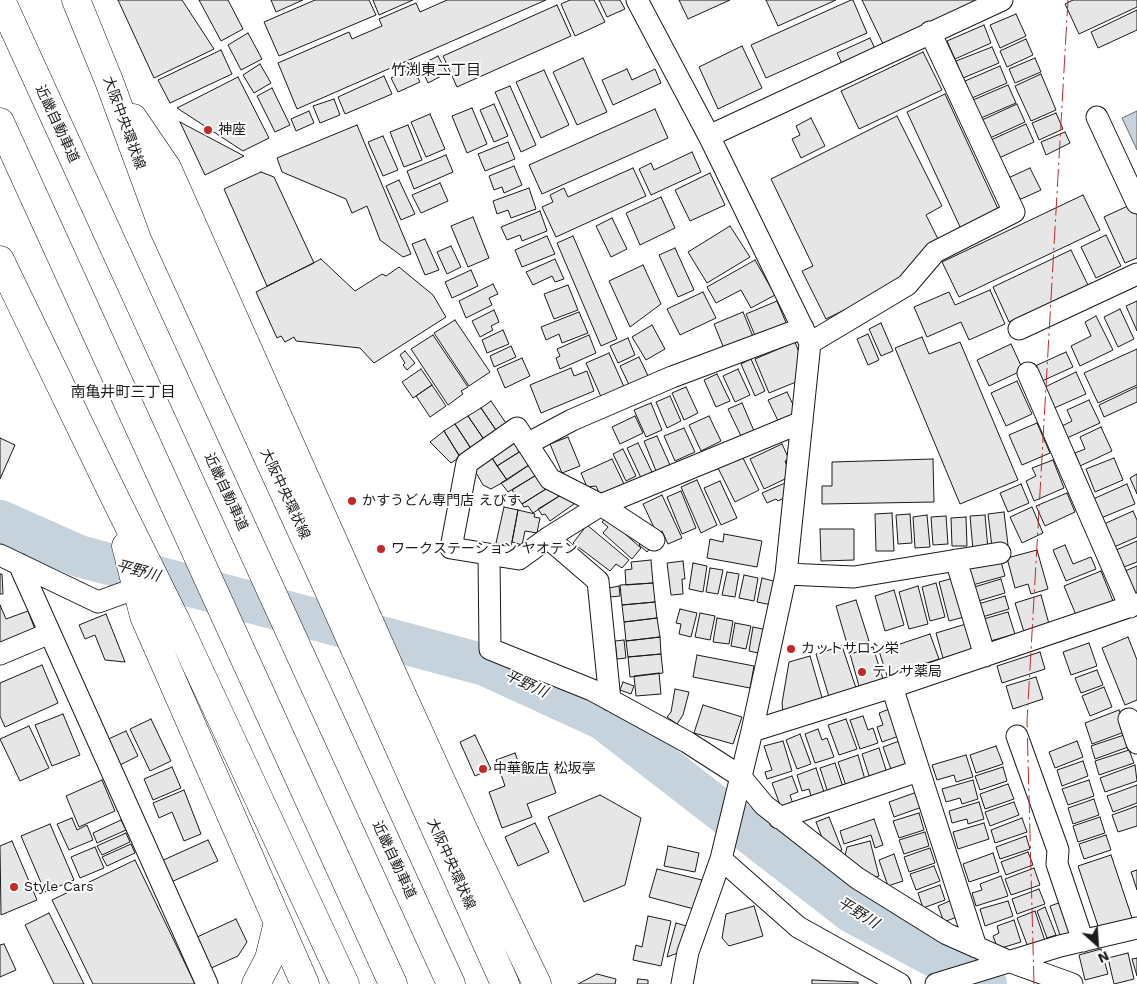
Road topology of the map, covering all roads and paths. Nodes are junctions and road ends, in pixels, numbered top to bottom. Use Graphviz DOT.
graph roads {
  1 [pos="1,0"];
  2 [pos="76,0"];
  3 [pos="637,0"];
  4 [pos="1002,0"];
  5 [pos="930,32"];
  6 [pos="108,81"];
  7 [pos="1097,117"];
  8 [pos="0,122"];
  9 [pos="709,136"];
  10 [pos="1137,203"];
  11 [pos="0,260"];
  12 [pos="1137,274"];
  13 [pos="1019,329"];
  14 [pos="806,336"];
  15 [pos="1028,373"];
  16 [pos="802,422"];
  17 [pos="527,444"];
  18 [pos="112,494"];
  19 [pos="602,505"];
  20 [pos="548,538"];
  21 [pos="654,540"];
  22 [pos="1000,553"];
  23 [pos="0,555"];
  24 [pos="489,555"];
  25 [pos="956,560"];
  26 [pos="19,564"];
  27 [pos="786,574"];
  28 [pos="137,588"];
  29 [pos="1134,605"];
  30 [pos="50,633"];
  31 [pos="0,654"];
  32 [pos="985,656"];
  33 [pos="892,688"];
  34 [pos="610,700"];
  35 [pos="1129,719"];
  36 [pos="752,731"];
  37 [pos="1017,736"];
  38 [pos="1137,744"];
  39 [pos="918,771"];
  40 [pos="740,776"];
  41 [pos="779,818"];
  42 [pos="720,859"];
  43 [pos="278,922"];
  44 [pos="1137,928"];
  45 [pos="1083,941"];
  46 [pos="976,947"];
  47 [pos="521,949"];
  48 [pos="1003,964"];
  49 [pos="207,984"];
  50 [pos="256,984"];
  51 [pos="306,984"];
  52 [pos="345,984"];
  53 [pos="394,984"];
  54 [pos="451,984"];
  55 [pos="505,984"];
  56 [pos="514,984"];
  57 [pos="537,984"];
  58 [pos="682,984"];
  59 [pos="900,984"];
  60 [pos="936,984"];
  61 [pos="1072,984"];
  1 -- 54 [label="main road, 近畿自動車道"];
  2 -- 6 [label="main road, 大阪中央環状線"];
  3 -- 9 [label="street"];
  4 -- 5 [label="street"];
  5 -- 9 [label="street"];
  5 -- 14 [label="street"];
  6 -- 47 [label="main road"];
  6 -- 55 [label="main road, 大阪中央環状線"];
  7 -- 10 [label="street"];
  8 -- 53 [label="main road"];
  9 -- 14 [label="street"];
  11 -- 18 [label="main road"];
  12 -- 13 [label="street"];
  14 -- 16 [label="street"];
  14 -- 17 [label="street"];
  15 -- 29 [label="street"];
  16 -- 19 [label="street"];
  16 -- 27 [label="street"];
  17 -- 19 [label="street"];
  17 -- 24 [label="street"];
  18 -- 28 [label="main road"];
  18 -- 52 [label="main road"];
  19 -- 20 [label="street"];
  19 -- 21 [label="street"];
  20 -- 24 [label="street"];
  20 -- 34 [label="street"];
  22 -- 25 [label="street"];
  23 -- 26 [label="street"];
  24 -- 34 [label="street"];
  25 -- 27 [label="street"];
  25 -- 32 [label="street"];
  26 -- 28 [label="street"];
  26 -- 30 [label="street"];
  27 -- 36 [label="street"];
  28 -- 43 [label="main road"];
  29 -- 32 [label="street"];
  30 -- 31 [label="street"];
  30 -- 49 [label="street"];
  32 -- 33 [label="street"];
  33 -- 36 [label="street"];
  33 -- 39 [label="street"];
  34 -- 40 [label="street"];
  35 -- 38 [label="street"];
  36 -- 40 [label="street"];
  37 -- 45 [label="street"];
  39 -- 41 [label="street"];
  39 -- 46 [label="street"];
  40 -- 41 [label="street"];
  40 -- 42 [label="street"];
  41 -- 46 [label="street"];
  42 -- 58 [label="street"];
  42 -- 59 [label="street"];
  43 -- 50 [label="main road"];
  43 -- 51 [label="main road"];
  44 -- 45 [label="street"];
  45 -- 48 [label="street"];
  46 -- 48 [label="street"];
  47 -- 56 [label="main road"];
  47 -- 57 [label="main road"];
  48 -- 60 [label="street"];
  48 -- 61 [label="street"];
}
